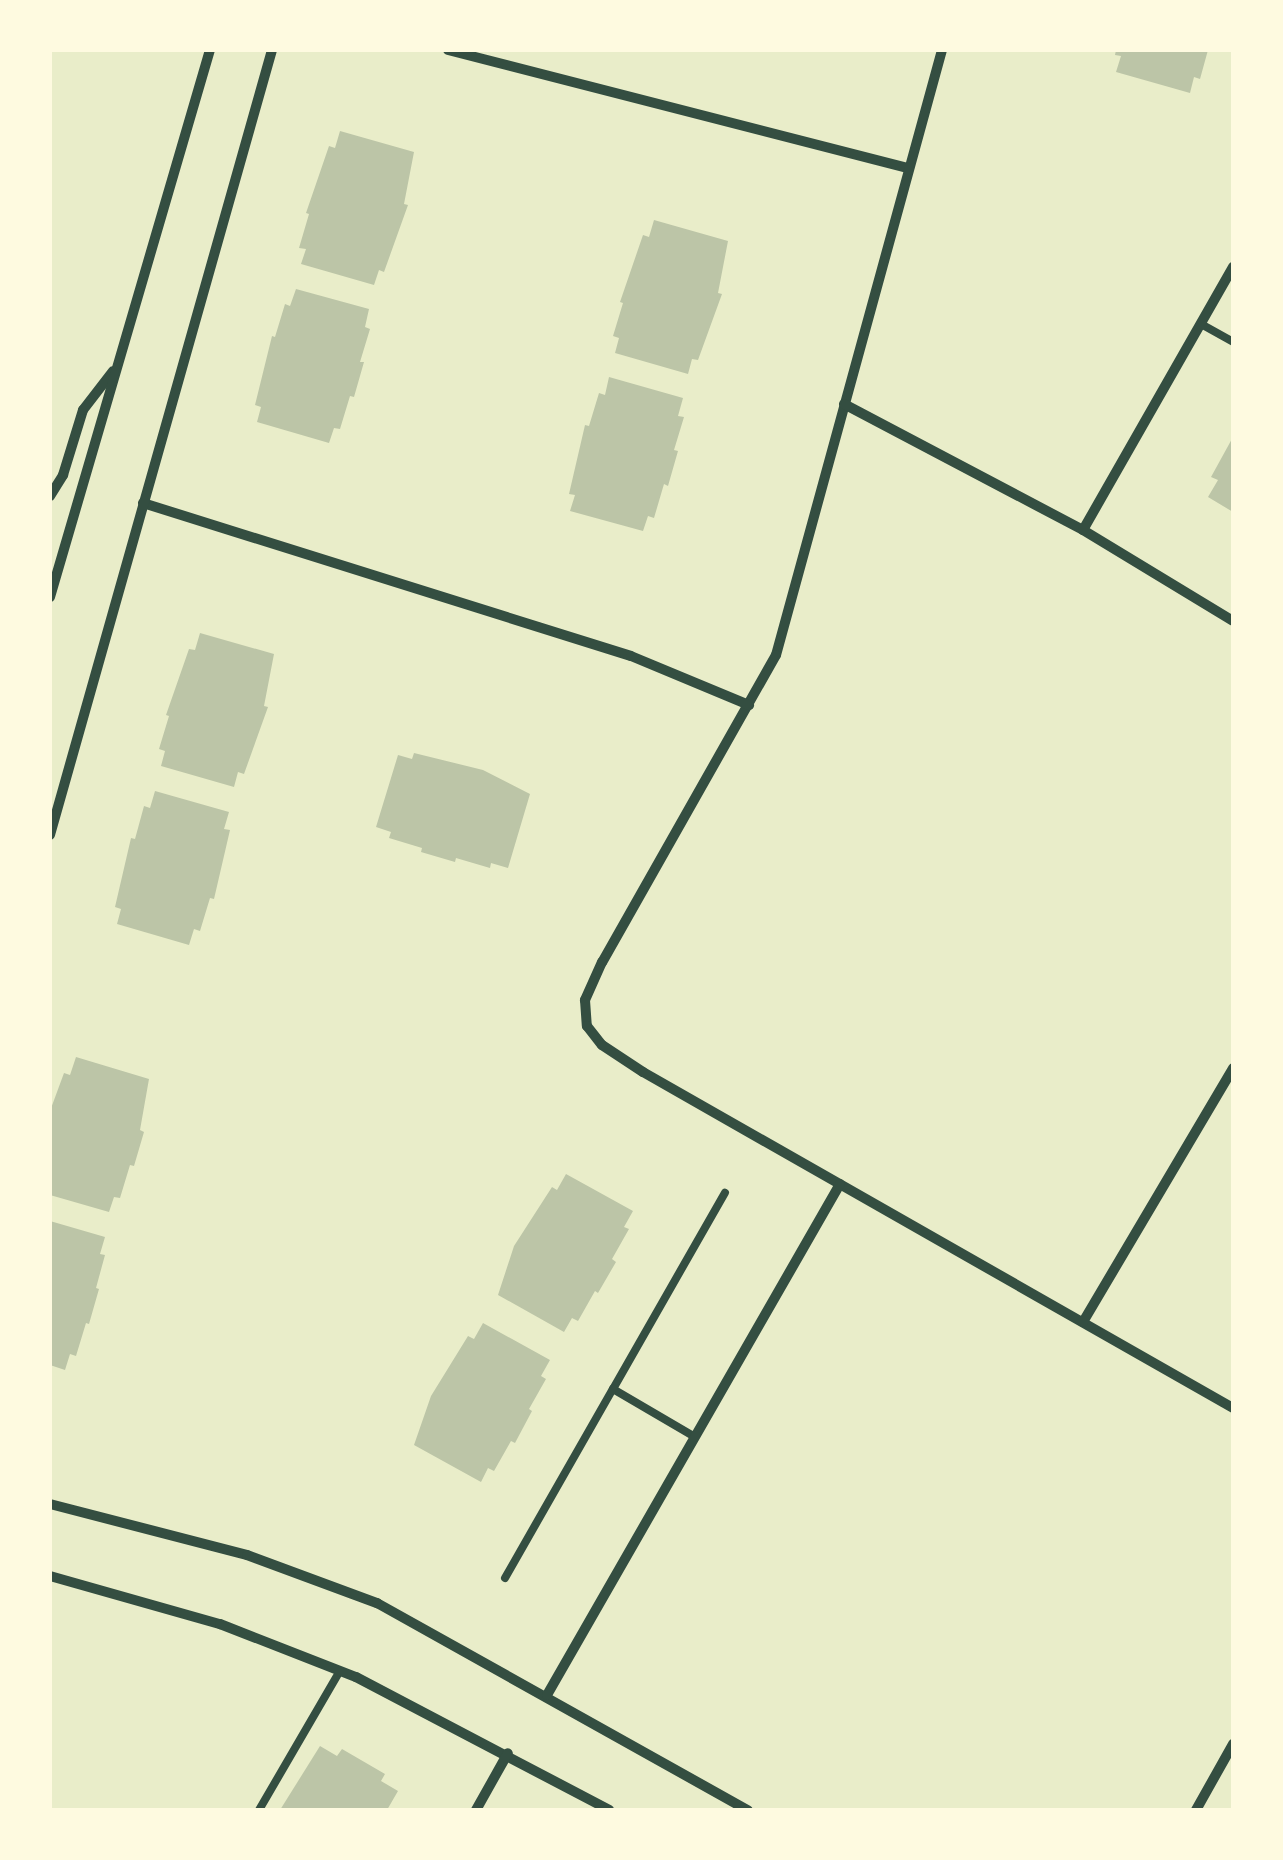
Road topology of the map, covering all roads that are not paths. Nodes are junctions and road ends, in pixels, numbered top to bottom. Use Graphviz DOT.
graph roads {
  1 [pos="210,50"];
  2 [pos="272,50"];
  3 [pos="448,50"];
  4 [pos="942,50"];
  5 [pos="909,168"];
  6 [pos="1233,268"];
  7 [pos="1201,324"];
  8 [pos="1233,342"];
  9 [pos="116,367"];
  10 [pos="844,404"];
  11 [pos="50,496"];
  12 [pos="143,503"];
  13 [pos="1083,530"];
  14 [pos="50,596"];
  15 [pos="1233,621"];
  16 [pos="750,704"];
  17 [pos="50,835"];
  18 [pos="1233,1068"];
  19 [pos="840,1184"];
  20 [pos="725,1193"];
  21 [pos="1083,1322"];
  22 [pos="613,1390"];
  23 [pos="1233,1408"];
  24 [pos="695,1437"];
  25 [pos="50,1504"];
  26 [pos="50,1576"];
  27 [pos="505,1578"];
  28 [pos="340,1671"];
  29 [pos="546,1695"];
  30 [pos="1233,1744"];
  31 [pos="508,1754"];
  32 [pos="259,1810"];
  33 [pos="476,1810"];
  34 [pos="609,1810"];
  35 [pos="748,1810"];
  36 [pos="1196,1810"];
  1 -- 9 [label="street"];
  2 -- 12 [label="street"];
  3 -- 5 [label="street"];
  4 -- 5 [label="street"];
  5 -- 10 [label="street"];
  6 -- 7 [label="street"];
  7 -- 8 [label="lane"];
  7 -- 13 [label="street"];
  9 -- 11 [label="street"];
  9 -- 14 [label="street"];
  10 -- 13 [label="street"];
  10 -- 16 [label="street"];
  12 -- 16 [label="street"];
  12 -- 17 [label="street"];
  13 -- 15 [label="street"];
  16 -- 19 [label="street"];
  18 -- 21 [label="street"];
  19 -- 21 [label="street"];
  19 -- 24 [label="street"];
  20 -- 22 [label="lane"];
  21 -- 23 [label="street"];
  22 -- 24 [label="lane"];
  22 -- 27 [label="lane"];
  24 -- 29 [label="street"];
  25 -- 29 [label="street"];
  26 -- 28 [label="street"];
  28 -- 31 [label="street"];
  28 -- 32 [label="lane"];
  29 -- 35 [label="street"];
  30 -- 36 [label="street"];
  31 -- 33 [label="street"];
  31 -- 34 [label="street"];
}
